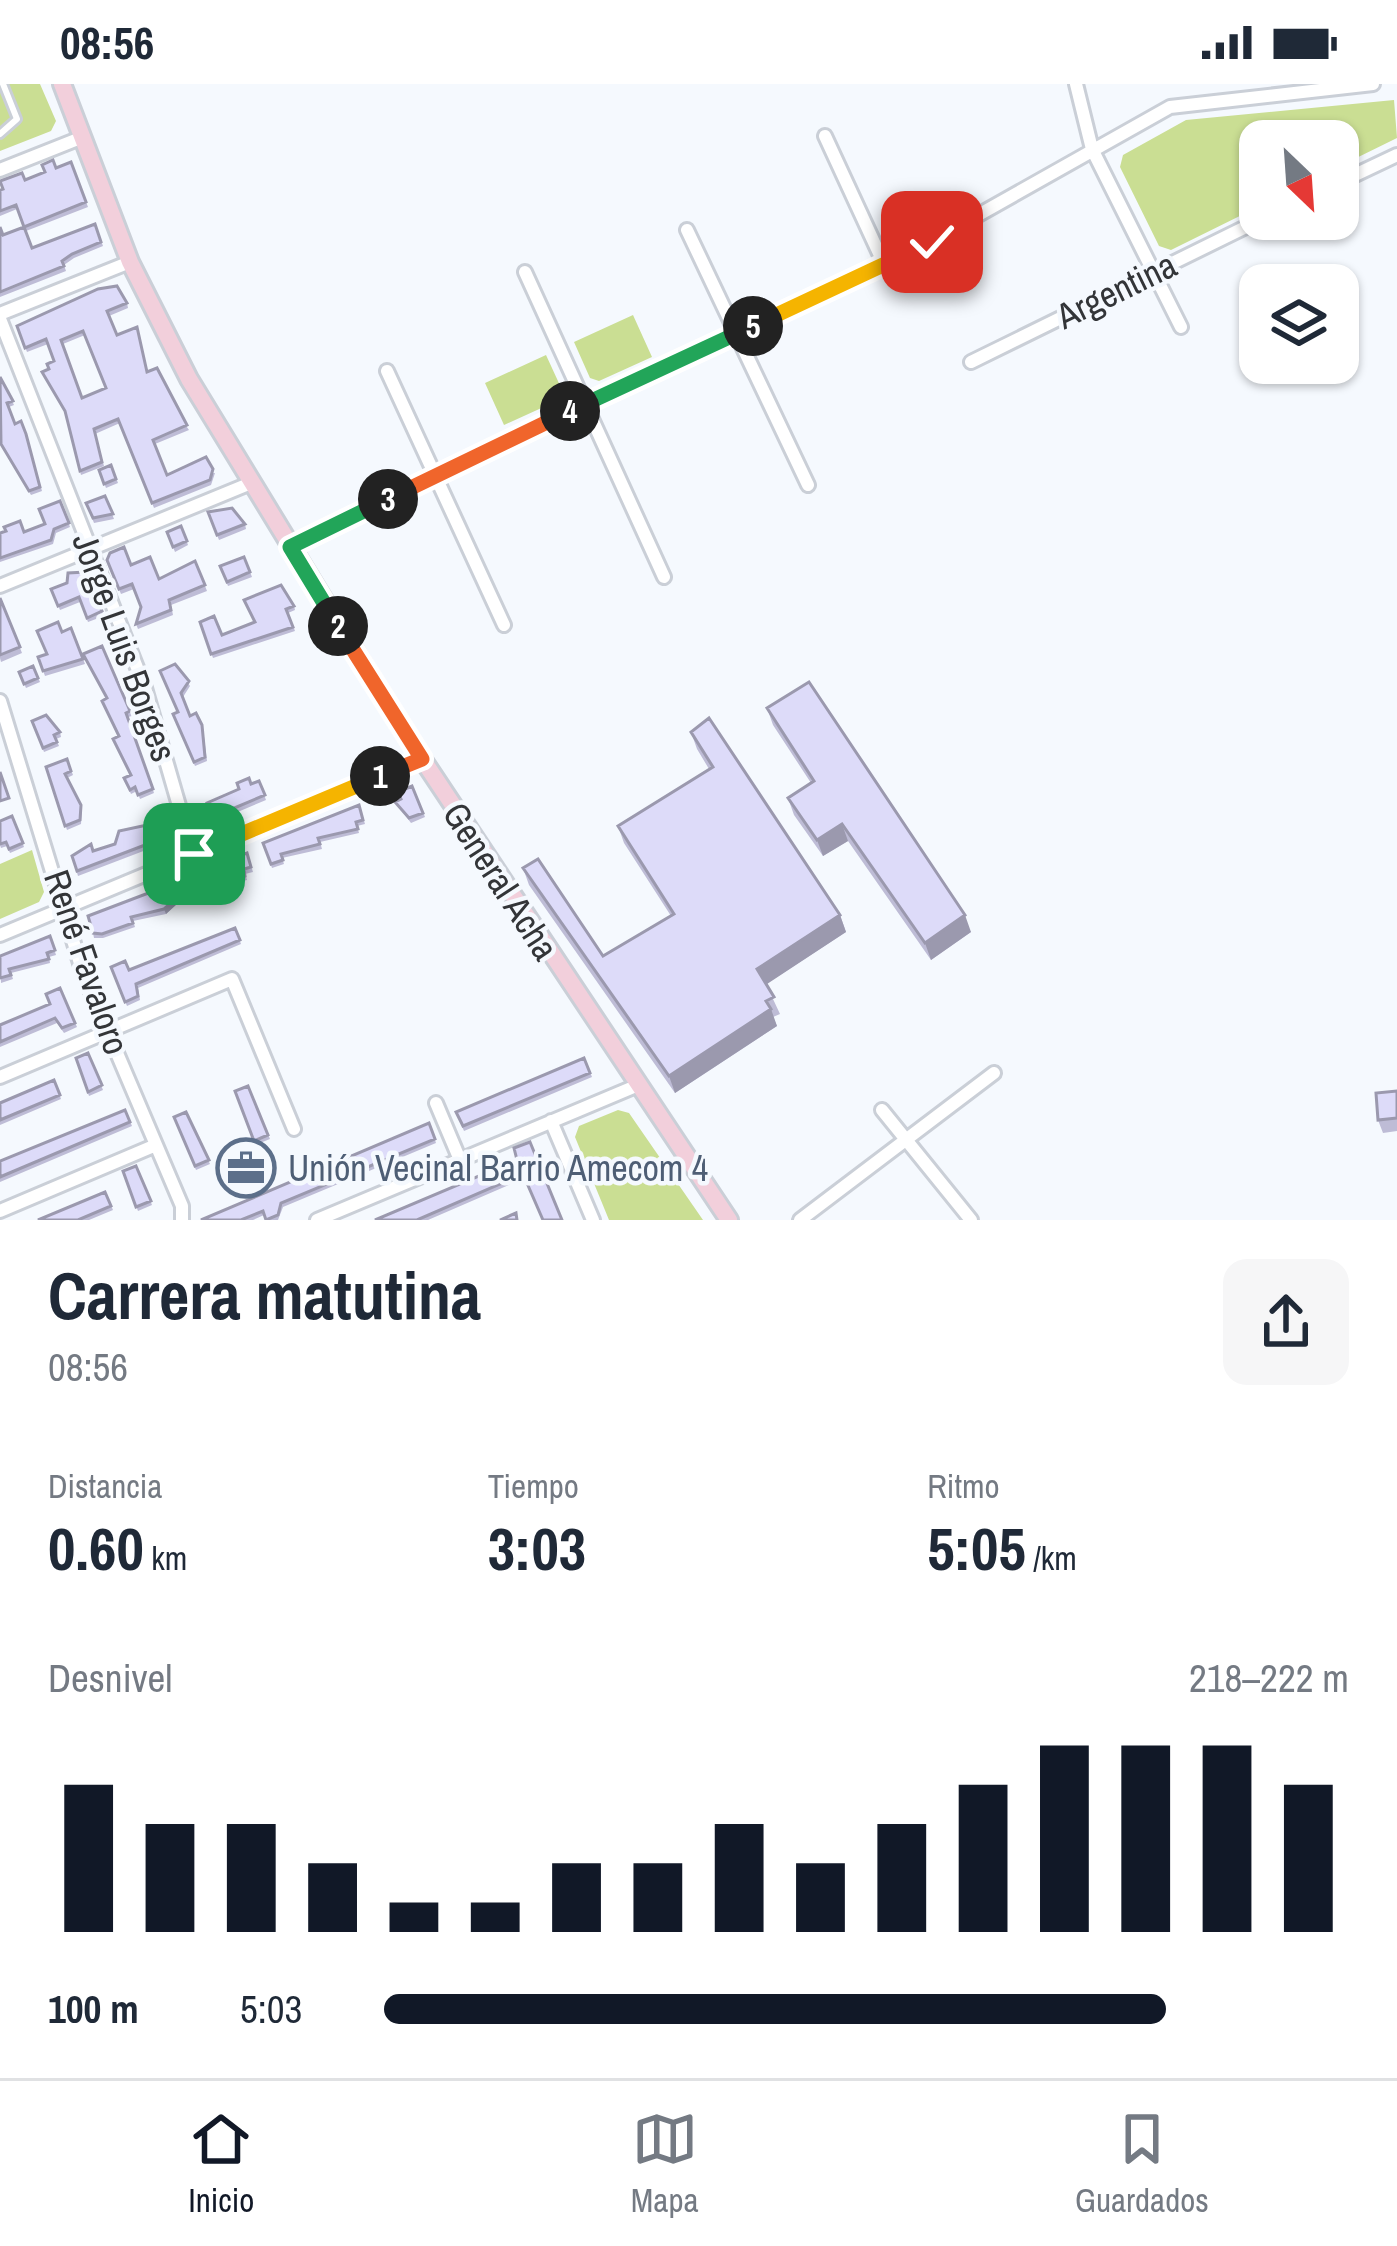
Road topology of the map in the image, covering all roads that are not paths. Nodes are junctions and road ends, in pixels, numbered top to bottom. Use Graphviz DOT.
graph roads {
  1 [pos="3,84"];
  2 [pos="62,84"];
  3 [pos="1076,84"];
  4 [pos="1373,84"];
  5 [pos="0,134"];
  6 [pos="825,136"];
  7 [pos="83,137"];
  8 [pos="1092,149"];
  9 [pos="1397,155"];
  10 [pos="0,170"];
  11 [pos="1359,173"];
  12 [pos="687,230"];
  13 [pos="1239,230"];
  14 [pos="130,262"];
  15 [pos="884,263"];
  16 [pos="1154,271"];
  17 [pos="526,272"];
  18 [pos="0,316"];
  19 [pos="1181,327"];
  20 [pos="736,334"];
  21 [pos="970,362"];
  22 [pos="387,370"];
  23 [pos="585,404"];
  24 [pos="435,476"];
  25 [pos="251,483"];
  26 [pos="808,485"];
  27 [pos="290,547"];
  28 [pos="90,549"];
  29 [pos="664,577"];
  30 [pos="0,586"];
  31 [pos="504,625"];
  32 [pos="0,700"];
  33 [pos="422,759"];
  34 [pos="194,854"];
  35 [pos="64,908"];
  36 [pos="0,935"];
  37 [pos="108,1031"];
  38 [pos="994,1073"];
  39 [pos="0,1077"];
  40 [pos="636,1086"];
  41 [pos="436,1103"];
  42 [pos="882,1110"];
  43 [pos="551,1121"];
  44 [pos="294,1129"];
  45 [pos="908,1138"];
  46 [pos="157,1145"];
  47 [pos="460,1160"];
  48 [pos="0,1211"];
  49 [pos="182,1220"];
  50 [pos="317,1220"];
  51 [pos="593,1220"];
  52 [pos="729,1220"];
  53 [pos="800,1220"];
  54 [pos="971,1220"];
  1 -- 5 [label="lane"];
  2 -- 7 [label="main road, General Acha"];
  3 -- 8 [label="street"];
  4 -- 8 [label="street"];
  6 -- 15 [label="street"];
  7 -- 10 [label="street"];
  7 -- 14 [label="main road, General Acha"];
  8 -- 15 [label="street"];
  8 -- 16 [label="street"];
  9 -- 11 [label="street"];
  12 -- 20 [label="street"];
  13 -- 16 [label="street, Argentina"];
  14 -- 18 [label="street"];
  14 -- 25 [label="main road, General Acha"];
  15 -- 20 [label="street"];
  16 -- 19 [label="street"];
  16 -- 21 [label="street, Argentina"];
  17 -- 23 [label="street"];
  18 -- 28 [label="street, Jorge Luis Borges"];
  20 -- 23 [label="street"];
  20 -- 26 [label="street"];
  22 -- 24 [label="street"];
  23 -- 24 [label="street"];
  23 -- 29 [label="street"];
  24 -- 27 [label="street"];
  24 -- 31 [label="street"];
  25 -- 27 [label="main road, General Acha"];
  25 -- 28 [label="street"];
  27 -- 33 [label="main road, General Acha"];
  28 -- 30 [label="street"];
  28 -- 34 [label="street, Jorge Luis Borges"];
  32 -- 35 [label="street, René Favaloro"];
  33 -- 34 [label="street"];
  33 -- 40 [label="main road, General Acha"];
  34 -- 35 [label="street"];
  35 -- 36 [label="street"];
  35 -- 37 [label="street, René Favaloro"];
  37 -- 39 [label="street"];
  37 -- 44 [label="street"];
  37 -- 46 [label="street, René Favaloro"];
  38 -- 45 [label="street"];
  40 -- 43 [label="street"];
  40 -- 52 [label="main road, General Acha"];
  41 -- 47 [label="street"];
  42 -- 45 [label="street"];
  43 -- 47 [label="street"];
  43 -- 51 [label="street"];
  45 -- 53 [label="street"];
  45 -- 54 [label="street"];
  46 -- 48 [label="street"];
  46 -- 49 [label="street, René Favaloro"];
  47 -- 50 [label="street"];
}
